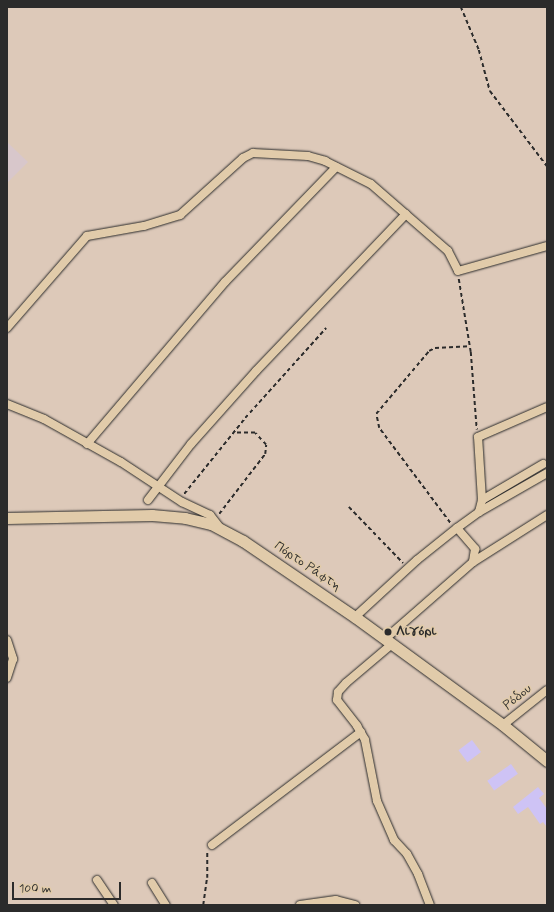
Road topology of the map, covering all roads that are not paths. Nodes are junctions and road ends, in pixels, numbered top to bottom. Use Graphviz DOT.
graph roads {
  1 [pos="336,167"];
  2 [pos="406,214"];
  3 [pos="547,246"];
  4 [pos="7,328"];
  5 [pos="7,404"];
  6 [pos="547,407"];
  7 [pos="87,444"];
  8 [pos="543,464"];
  9 [pos="547,473"];
  10 [pos="158,485"];
  11 [pos="148,500"];
  12 [pos="482,500"];
  13 [pos="182,502"];
  14 [pos="479,512"];
  15 [pos="547,515"];
  16 [pos="180,517"];
  17 [pos="7,518"];
  18 [pos="218,524"];
  19 [pos="456,528"];
  20 [pos="473,562"];
  21 [pos="355,617"];
  22 [pos="7,640"];
  23 [pos="389,641"];
  24 [pos="7,678"];
  25 [pos="547,690"];
  26 [pos="503,725"];
  27 [pos="361,732"];
  28 [pos="547,761"];
  29 [pos="212,845"];
  30 [pos="97,880"];
  31 [pos="152,883"];
  32 [pos="114,905"];
  33 [pos="166,905"];
  34 [pos="300,905"];
  35 [pos="355,905"];
  36 [pos="430,905"];
  1 -- 2 [label="street"];
  1 -- 4 [label="street"];
  1 -- 7 [label="street"];
  2 -- 3 [label="street"];
  2 -- 10 [label="street"];
  5 -- 7 [label="street"];
  6 -- 12 [label="street"];
  7 -- 10 [label="street"];
  8 -- 12 [label="street"];
  9 -- 14 [label="street"];
  10 -- 11 [label="street"];
  10 -- 13 [label="street"];
  12 -- 14 [label="street"];
  13 -- 16 [label="street"];
  13 -- 18 [label="street"];
  14 -- 19 [label="street"];
  15 -- 20 [label="street"];
  16 -- 17 [label="main road, Πόρτο Ράφτη"];
  16 -- 18 [label="main road, Πόρτο Ράφτη"];
  18 -- 21 [label="main road, Πόρτο Ράφτη"];
  19 -- 20 [label="street"];
  19 -- 21 [label="street"];
  20 -- 23 [label="street"];
  21 -- 23 [label="main road, Πόρτο Ράφτη"];
  22 -- 24 [label="street"];
  23 -- 26 [label="main road, Πόρτο Ράφτη"];
  23 -- 27 [label="street"];
  25 -- 26 [label="street, Ρόδου"];
  26 -- 28 [label="main road, Πόρτο Ράφτη"];
  27 -- 29 [label="street"];
  27 -- 36 [label="street"];
  30 -- 32 [label="street"];
  31 -- 33 [label="street"];
  34 -- 35 [label="street"];
}
